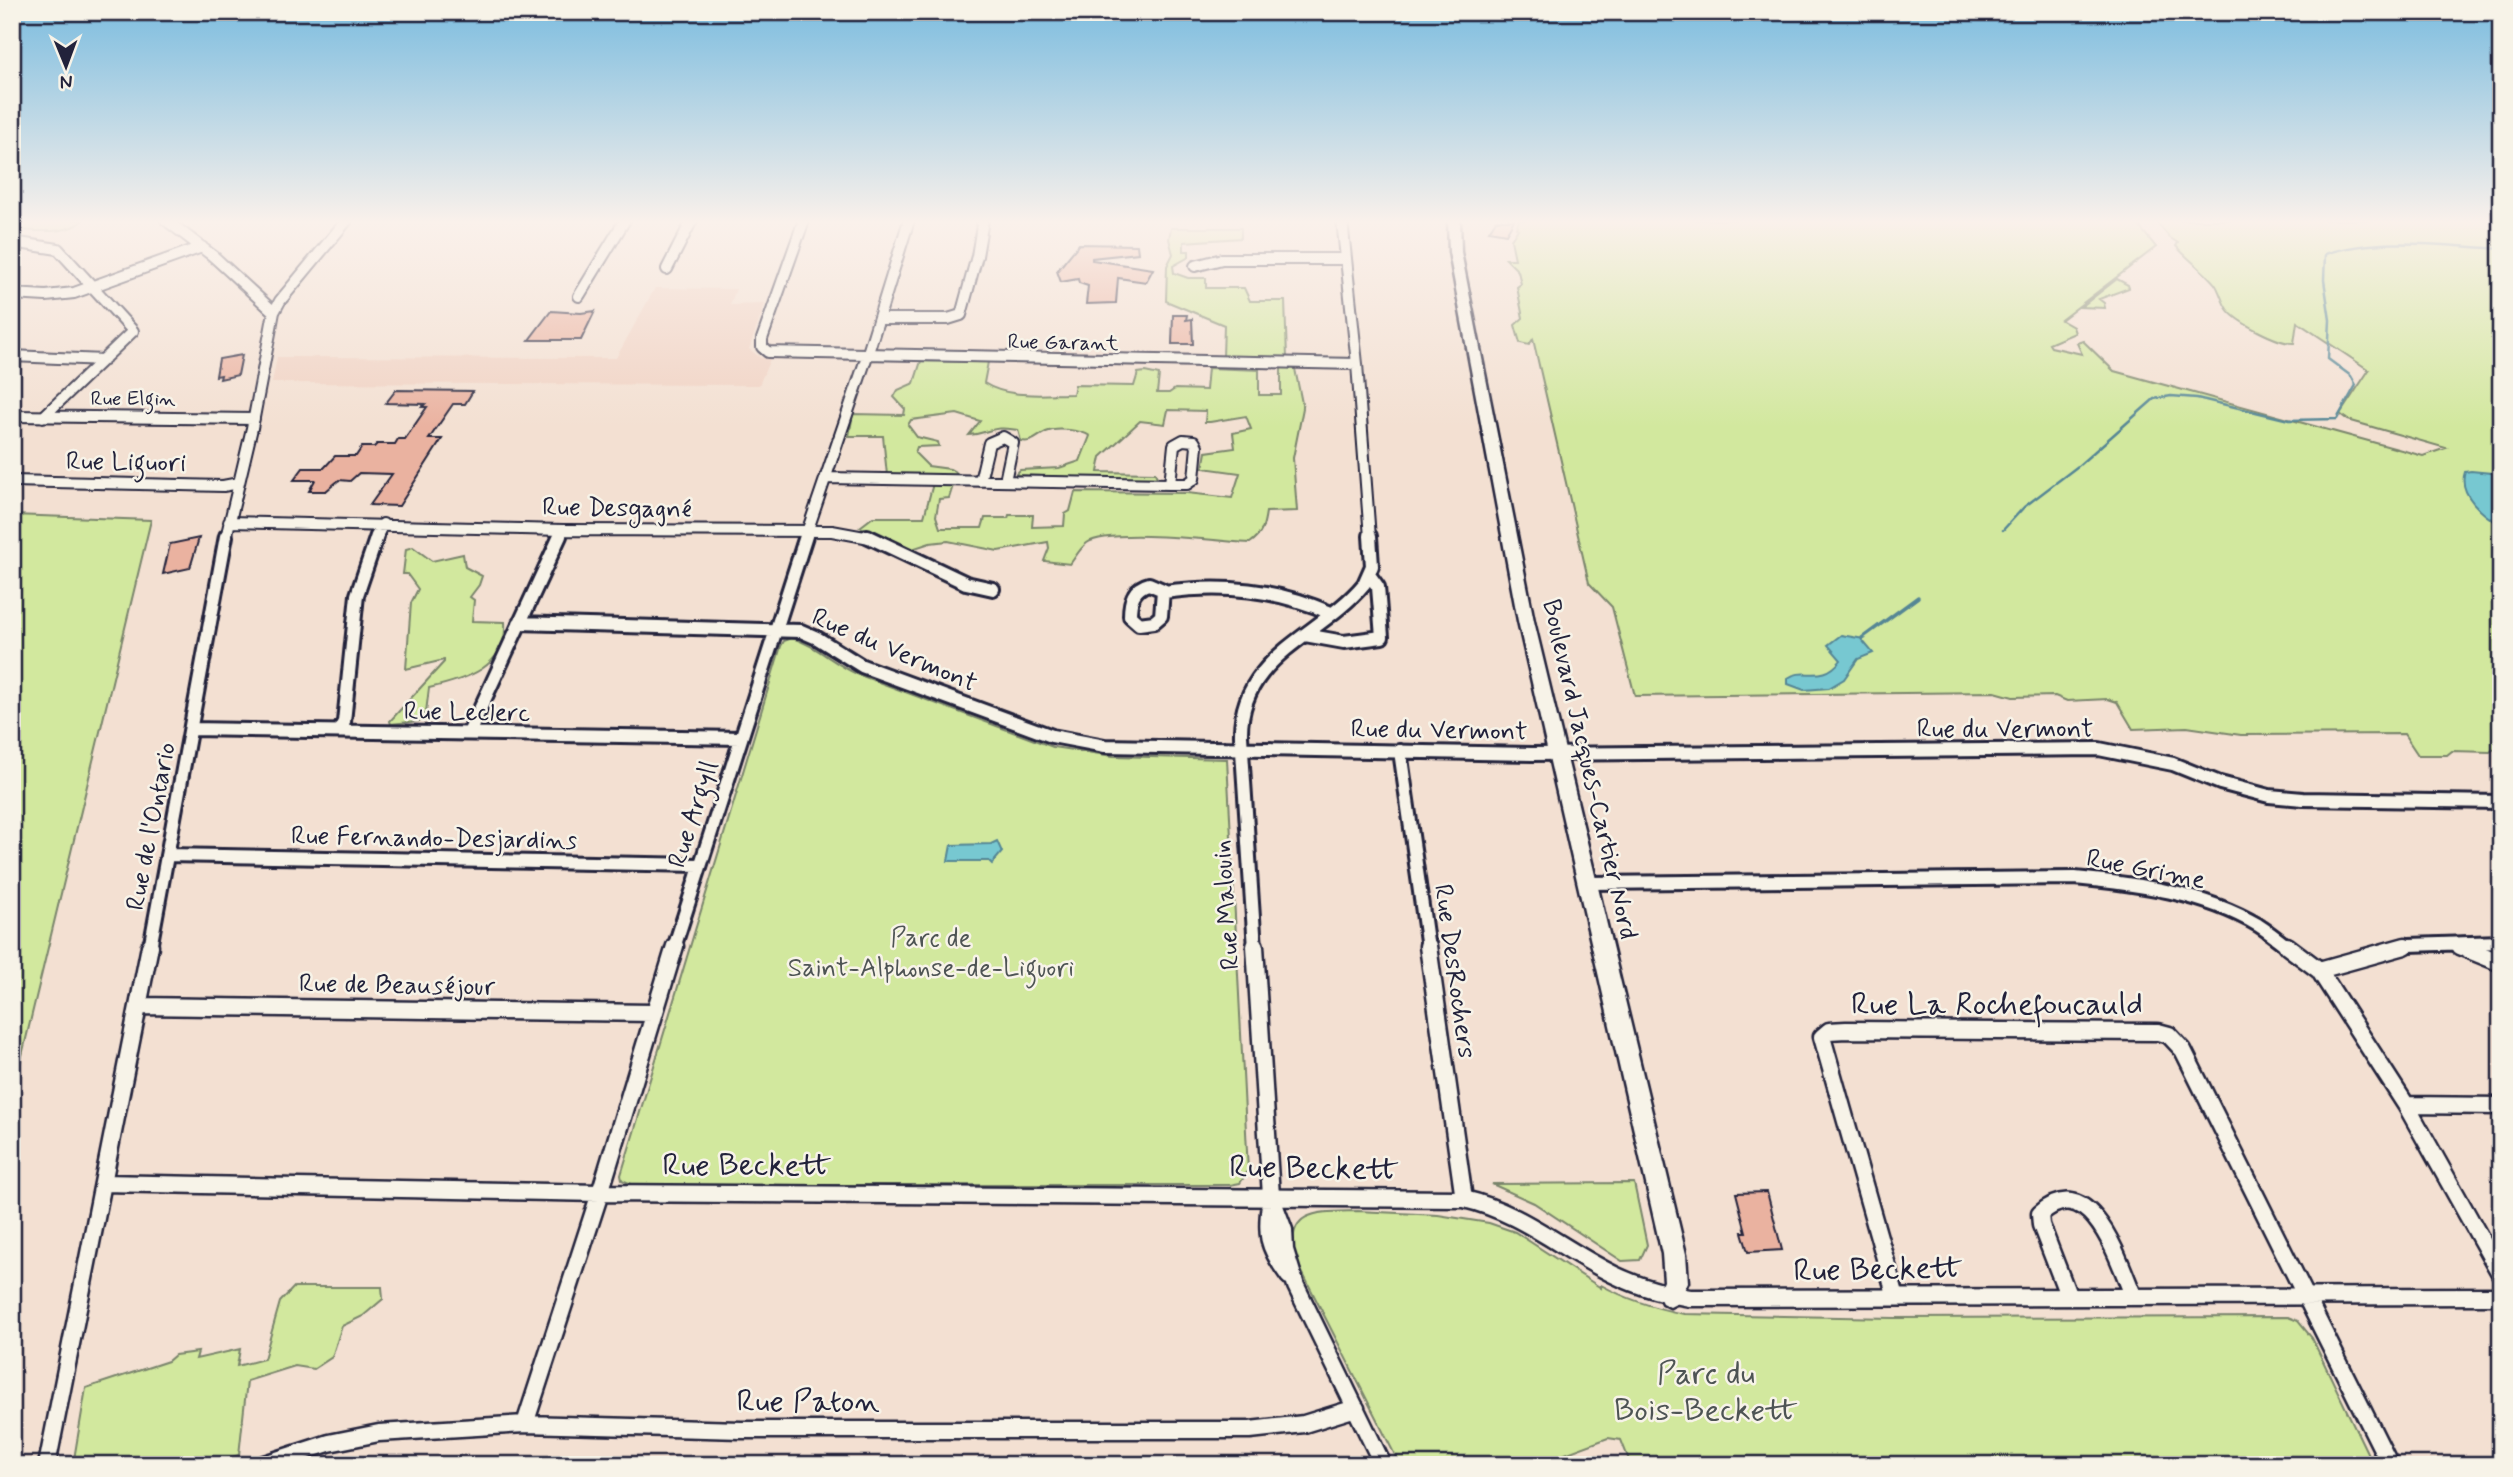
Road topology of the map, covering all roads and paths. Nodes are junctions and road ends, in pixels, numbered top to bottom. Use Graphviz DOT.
graph roads {
  1 [pos="85,289"];
  2 [pos="95,289"];
  3 [pos="248,289"];
  4 [pos="290,289"];
  5 [pos="583,289"];
  6 [pos="780,289"];
  7 [pos="888,289"];
  8 [pos="968,289"];
  9 [pos="1349,289"];
  10 [pos="1462,289"];
  11 [pos="12,293"];
  12 [pos="579,296"];
  13 [pos="274,312"];
  14 [pos="879,319"];
  15 [pos="768,352"];
  16 [pos="12,356"];
  17 [pos="867,356"];
  18 [pos="104,360"];
  19 [pos="1357,364"];
  20 [pos="18,417"];
  21 [pos="43,417"];
  22 [pos="254,419"];
  23 [pos="12,427"];
  24 [pos="827,478"];
  25 [pos="12,481"];
  26 [pos="980,481"];
  27 [pos="1005,481"];
  28 [pos="239,483"];
  29 [pos="1170,484"];
  30 [pos="229,522"];
  31 [pos="383,524"];
  32 [pos="563,530"];
  33 [pos="806,531"];
  34 [pos="1370,576"];
  35 [pos="993,589"];
  36 [pos="1164,592"];
  37 [pos="1331,613"];
  38 [pos="519,623"];
  39 [pos="774,630"];
  40 [pos="1305,635"];
  41 [pos="192,729"];
  42 [pos="339,731"];
  43 [pos="469,733"];
  44 [pos="741,738"];
  45 [pos="1242,748"];
  46 [pos="1400,751"];
  47 [pos="1558,754"];
  48 [pos="2501,802"];
  49 [pos="167,855"];
  50 [pos="700,865"];
  51 [pos="1590,883"];
  52 [pos="2449,942"];
  53 [pos="2501,942"];
  54 [pos="2501,963"];
  55 [pos="2319,970"];
  56 [pos="139,1006"];
  57 [pos="654,1013"];
  58 [pos="2406,1105"];
  59 [pos="2501,1106"];
  60 [pos="103,1183"];
  61 [pos="600,1193"];
  62 [pos="1271,1196"];
  63 [pos="1464,1199"];
  64 [pos="2501,1275"];
  65 [pos="1670,1295"];
  66 [pos="2068,1295"];
  67 [pos="2133,1295"];
  68 [pos="2501,1296"];
  69 [pos="1896,1297"];
  70 [pos="2305,1297"];
  71 [pos="1356,1408"];
  72 [pos="525,1424"];
  73 [pos="47,1465"];
  74 [pos="261,1465"];
  75 [pos="1383,1465"];
  76 [pos="2390,1465"];
  1 -- 11 [label="street"];
  2 -- 18 [label="street"];
  3 -- 13 [label="street"];
  4 -- 13 [label="street, Rue de l'Ontario"];
  5 -- 12 [label="street"];
  6 -- 15 [label="street"];
  7 -- 14 [label="street, Rue Argyll"];
  8 -- 14 [label="street"];
  9 -- 19 [label="street"];
  10 -- 47 [label="street, Boulevard Jacques-Cartier Nord"];
  13 -- 22 [label="street, Rue de l'Ontario"];
  14 -- 17 [label="street, Rue Argyll"];
  15 -- 17 [label="street, Rue Garant"];
  16 -- 18 [label="street"];
  17 -- 19 [label="street, Rue Garant"];
  17 -- 24 [label="street, Rue Argyll"];
  18 -- 21 [label="street"];
  19 -- 34 [label="street"];
  20 -- 21 [label="street, Rue Elgin"];
  20 -- 23 [label="street"];
  21 -- 22 [label="street, Rue Elgin"];
  22 -- 28 [label="street, Rue de l'Ontario"];
  24 -- 26 [label="street"];
  24 -- 33 [label="street, Rue Argyll"];
  25 -- 28 [label="street, Rue Liguori"];
  26 -- 27 [label="street"];
  26 -- 27 [label="street"];
  27 -- 29 [label="street"];
  28 -- 30 [label="street, Rue de l'Ontario"];
  30 -- 31 [label="street, Rue Desgagné"];
  30 -- 41 [label="street, Rue de l'Ontario"];
  31 -- 32 [label="street, Rue Desgagné"];
  31 -- 42 [label="street"];
  32 -- 33 [label="street, Rue Desgagné"];
  32 -- 38 [label="street"];
  33 -- 35 [label="street, Rue Desgagné"];
  33 -- 39 [label="street, Rue Argyll"];
  34 -- 37 [label="street, Rue Malouin"];
  34 -- 40 [label="street"];
  36 -- 37 [label="street"];
  37 -- 40 [label="street, Rue Malouin"];
  38 -- 39 [label="street, Rue du Vermont"];
  38 -- 43 [label="street"];
  39 -- 44 [label="street, Rue Argyll"];
  39 -- 45 [label="street, Rue du Vermont"];
  40 -- 45 [label="street, Rue Malouin"];
  41 -- 42 [label="street, Rue Leclerc"];
  41 -- 49 [label="street, Rue de l'Ontario"];
  42 -- 43 [label="street, Rue Leclerc"];
  43 -- 44 [label="street, Rue Leclerc"];
  44 -- 50 [label="street, Rue Argyll"];
  45 -- 46 [label="street, Rue du Vermont"];
  45 -- 62 [label="street, Rue Malouin"];
  46 -- 47 [label="street, Rue du Vermont"];
  46 -- 63 [label="street, Rue DesRochers"];
  47 -- 48 [label="street, Rue du Vermont"];
  47 -- 51 [label="street, Boulevard Jacques-Cartier Nord"];
  49 -- 50 [label="street, Rue Fernando-Desjardins"];
  49 -- 56 [label="street, Rue de l'Ontario"];
  50 -- 57 [label="street, Rue Argyll"];
  51 -- 55 [label="street, Rue Grime"];
  51 -- 65 [label="street, Boulevard Jacques-Cartier Nord"];
  52 -- 53 [label="street"];
  52 -- 54 [label="street"];
  52 -- 55 [label="street"];
  55 -- 58 [label="street, Rue Grime"];
  56 -- 57 [label="street, Rue de Beauséjour"];
  56 -- 60 [label="street, Rue de l'Ontario"];
  57 -- 61 [label="street, Rue Argyll"];
  58 -- 59 [label="street"];
  58 -- 64 [label="street, Rue Grime"];
  60 -- 61 [label="street, Rue Beckett"];
  60 -- 73 [label="street, Rue de l'Ontario"];
  61 -- 62 [label="street, Rue Beckett"];
  61 -- 72 [label="street, Rue Argyll"];
  62 -- 63 [label="street, Rue Beckett"];
  62 -- 71 [label="street, Rue Malouin"];
  63 -- 65 [label="street, Rue Beckett"];
  65 -- 69 [label="street, Rue Beckett"];
  66 -- 67 [label="street, Rue Beckett"];
  66 -- 67 [label="street"];
  66 -- 69 [label="street, Rue Beckett"];
  67 -- 70 [label="street, Rue Beckett"];
  68 -- 70 [label="street, Rue Beckett"];
  69 -- 70 [label="street, Rue La Rochefoucauld"];
  70 -- 76 [label="street, Rue La Rochefoucauld"];
  71 -- 72 [label="street, Rue Paton"];
  71 -- 75 [label="street, Rue Malouin"];
  72 -- 74 [label="street, Rue Paton"];
}
